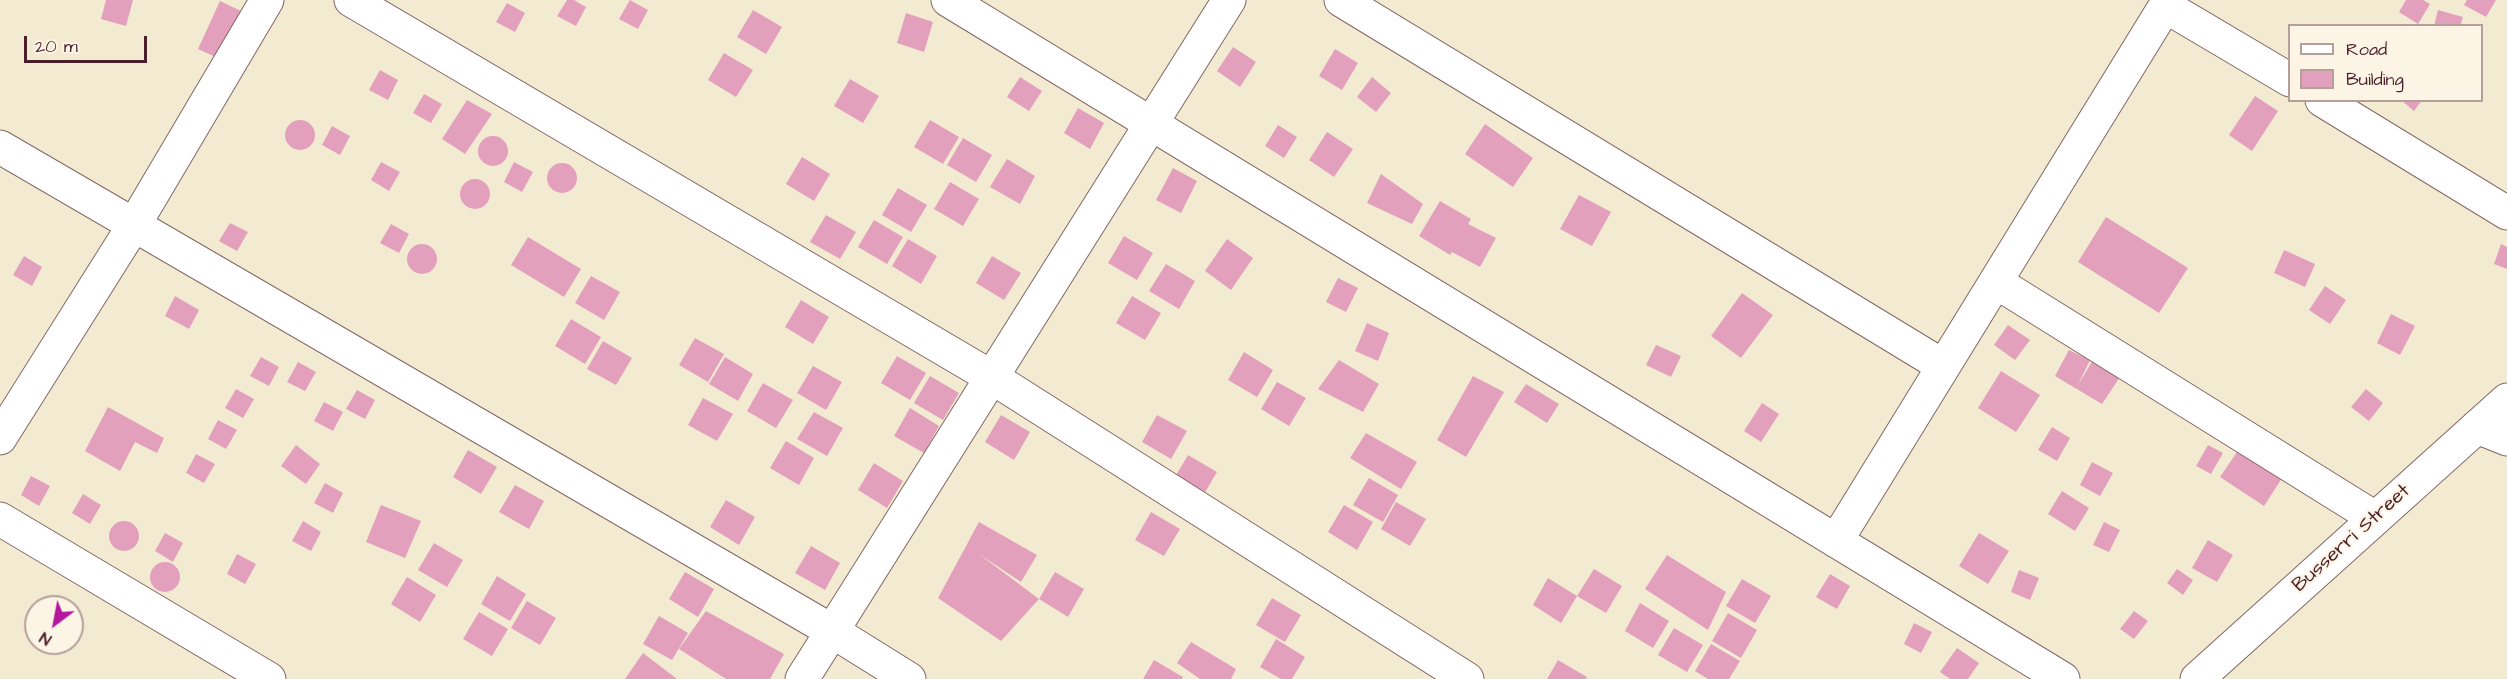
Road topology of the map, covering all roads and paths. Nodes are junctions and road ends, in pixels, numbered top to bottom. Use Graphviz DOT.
graph roads {
  1 [pos="267,0"];
  2 [pos="351,0"];
  3 [pos="948,0"];
  4 [pos="1229,0"];
  5 [pos="1341,0"];
  6 [pos="2167,3"];
  7 [pos="2288,79"];
  8 [pos="2325,102"];
  9 [pos="1153,124"];
  10 [pos="0,147"];
  11 [pos="2507,213"];
  12 [pos="134,225"];
  13 [pos="1996,282"];
  14 [pos="1943,366"];
  15 [pos="993,378"];
  16 [pos="2507,400"];
  17 [pos="2477,427"];
  18 [pos="0,438"];
  19 [pos="2507,439"];
  20 [pos="2375,518"];
  21 [pos="0,519"];
  22 [pos="1836,541"];
  23 [pos="832,631"];
  24 [pos="269,679"];
  25 [pos="802,679"];
  26 [pos="909,679"];
  27 [pos="1467,679"];
  28 [pos="2063,679"];
  29 [pos="2197,679"];
  1 -- 12 [label="street"];
  2 -- 15 [label="street"];
  3 -- 9 [label="street"];
  4 -- 9 [label="street"];
  5 -- 14 [label="street"];
  6 -- 7 [label="street"];
  6 -- 13 [label="street"];
  8 -- 11 [label="street"];
  9 -- 15 [label="street"];
  9 -- 22 [label="street"];
  10 -- 12 [label="street"];
  12 -- 18 [label="street"];
  12 -- 23 [label="street"];
  13 -- 14 [label="street"];
  13 -- 20 [label="street"];
  14 -- 22 [label="street"];
  15 -- 23 [label="street"];
  15 -- 27 [label="street"];
  16 -- 17 [label="street, Busserri Street"];
  17 -- 19 [label="street"];
  17 -- 20 [label="street, Busserri Street"];
  20 -- 29 [label="street, Busserri Street"];
  21 -- 24 [label="street"];
  22 -- 28 [label="street"];
  23 -- 25 [label="street"];
  23 -- 26 [label="street"];
}
